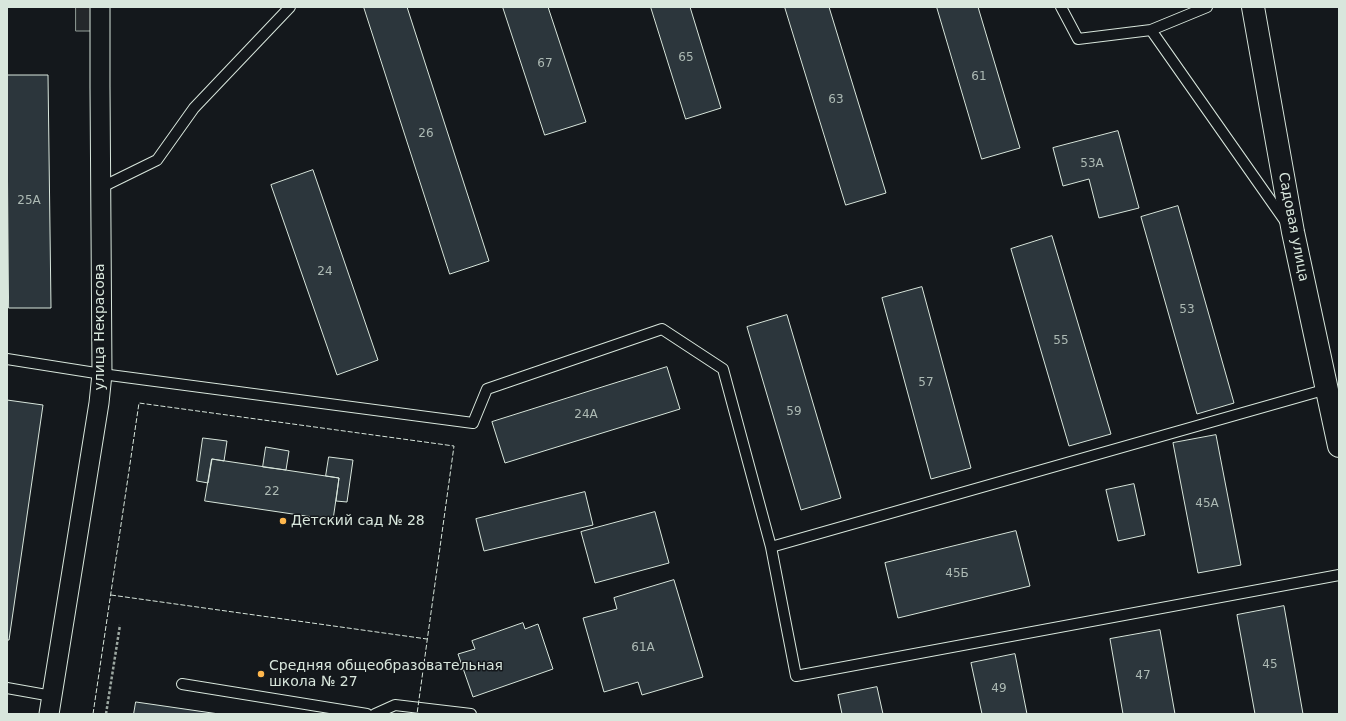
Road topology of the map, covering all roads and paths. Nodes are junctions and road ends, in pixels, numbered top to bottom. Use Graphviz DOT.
graph roads {
  1 [pos="100,7"];
  2 [pos="290,7"];
  3 [pos="1061,7"];
  4 [pos="1207,7"];
  5 [pos="1252,7"];
  6 [pos="1151,30"];
  7 [pos="100,188"];
  8 [pos="1293,232"];
  9 [pos="7,359"];
  10 [pos="102,374"];
  11 [pos="1327,389"];
  12 [pos="1339,446"];
  13 [pos="771,547"];
  14 [pos="1339,575"];
  15 [pos="120,625"];
  16 [pos="182,684"];
  17 [pos="7,688"];
  18 [pos="50,705"];
  19 [pos="106,714"];
  20 [pos="367,714"];
  21 [pos="375,714"];
  22 [pos="471,714"];
  1 -- 7 [label="street, улица Некрасова"];
  2 -- 7 [label="lane"];
  3 -- 6 [label="lane"];
  4 -- 6 [label="lane"];
  5 -- 8 [label="main road, Садовая улица"];
  6 -- 8 [label="lane"];
  7 -- 10 [label="street, улица Некрасова"];
  8 -- 11 [label="main road, Садовая улица"];
  9 -- 10 [label="lane"];
  10 -- 13 [label="lane"];
  10 -- 18 [label="street, улица Некрасова"];
  11 -- 12 [label="main road, Садовая улица"];
  11 -- 13 [label="lane"];
  13 -- 14 [label="lane"];
  15 -- 19 [label="path"];
  16 -- 20 [label="lane"];
  17 -- 18 [label="lane"];
  21 -- 22 [label="lane"];
}
